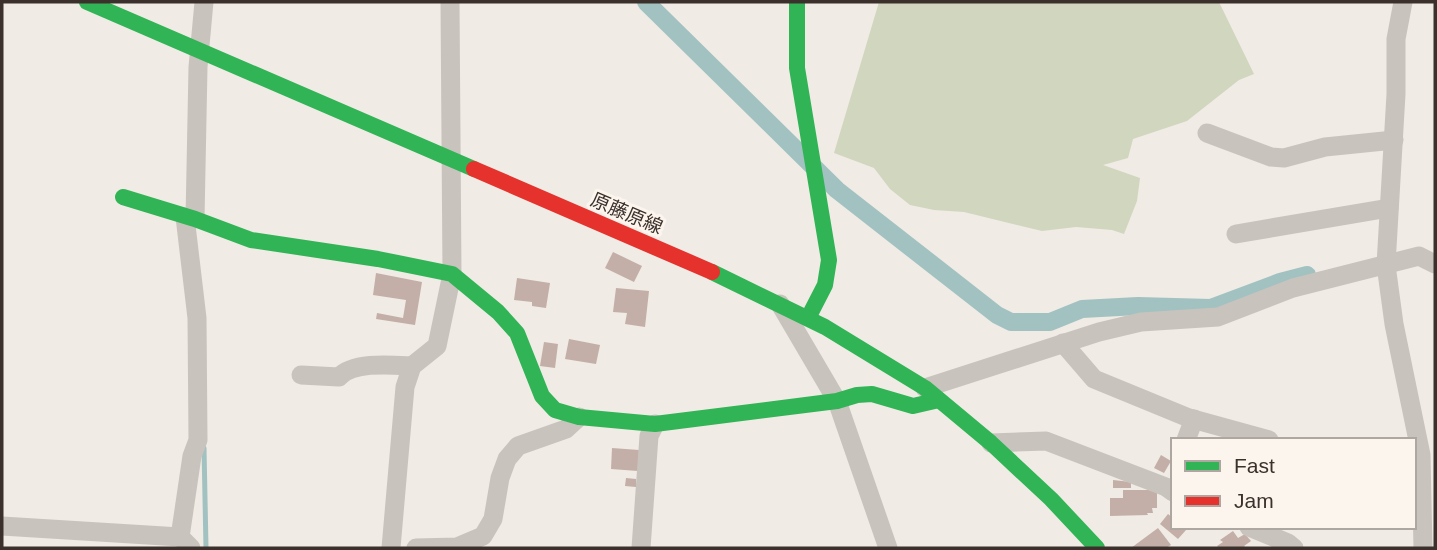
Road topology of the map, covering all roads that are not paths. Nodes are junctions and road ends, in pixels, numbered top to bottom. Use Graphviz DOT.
graph roads {
  1 [pos="87,2"];
  2 [pos="204,2"];
  3 [pos="450,2"];
  4 [pos="797,2"];
  5 [pos="1403,2"];
  6 [pos="201,50"];
  7 [pos="1207,133"];
  8 [pos="1394,140"];
  9 [pos="450,160"];
  10 [pos="123,197"];
  11 [pos="1389,208"];
  12 [pos="190,218"];
  13 [pos="1236,234"];
  14 [pos="1435,264"];
  15 [pos="1386,265"];
  16 [pos="452,274"];
  17 [pos="780,304"];
  18 [pos="808,318"];
  19 [pos="1063,343"];
  20 [pos="412,366"];
  21 [pos="301,375"];
  22 [pos="932,394"];
  23 [pos="837,401"];
  24 [pos="579,417"];
  25 [pos="1194,419"];
  26 [pos="655,424"];
  27 [pos="1186,438"];
  28 [pos="1262,438"];
  29 [pos="991,443"];
  30 [pos="1428,457"];
  31 [pos="1170,483"];
  32 [pos="2,526"];
  33 [pos="1254,529"];
  34 [pos="185,543"];
  35 [pos="391,548"];
  36 [pos="416,548"];
  37 [pos="641,548"];
  38 [pos="888,548"];
  39 [pos="1097,548"];
  40 [pos="1294,548"];
  41 [pos="1423,548"];
  1 -- 6 [label="street, 原藤原線"];
  2 -- 6 [label="street"];
  3 -- 9 [label="street"];
  4 -- 18 [label="street"];
  5 -- 8 [label="street"];
  6 -- 9 [label="street, 原藤原線"];
  6 -- 12 [label="street"];
  7 -- 8 [label="street"];
  8 -- 11 [label="street"];
  9 -- 16 [label="street"];
  9 -- 17 [label="street, 原藤原線"];
  10 -- 12 [label="street"];
  11 -- 13 [label="street"];
  11 -- 15 [label="street"];
  12 -- 16 [label="street"];
  12 -- 34 [label="street"];
  14 -- 15 [label="street"];
  15 -- 19 [label="street"];
  15 -- 30 [label="street"];
  16 -- 20 [label="street"];
  16 -- 24 [label="street"];
  17 -- 18 [label="street, 原藤原線"];
  17 -- 23 [label="street"];
  18 -- 22 [label="street, 原藤原線"];
  19 -- 22 [label="street"];
  19 -- 25 [label="street"];
  20 -- 21 [label="street"];
  20 -- 35 [label="street"];
  22 -- 23 [label="street"];
  22 -- 29 [label="street, 原藤原線"];
  23 -- 26 [label="street"];
  23 -- 38 [label="street"];
  24 -- 26 [label="street"];
  24 -- 36 [label="street"];
  25 -- 27 [label="street"];
  25 -- 28 [label="street"];
  26 -- 37 [label="street"];
  29 -- 31 [label="street"];
  29 -- 39 [label="street, 原藤原線"];
  30 -- 41 [label="street"];
  32 -- 34 [label="street"];
  33 -- 40 [label="street"];
}
